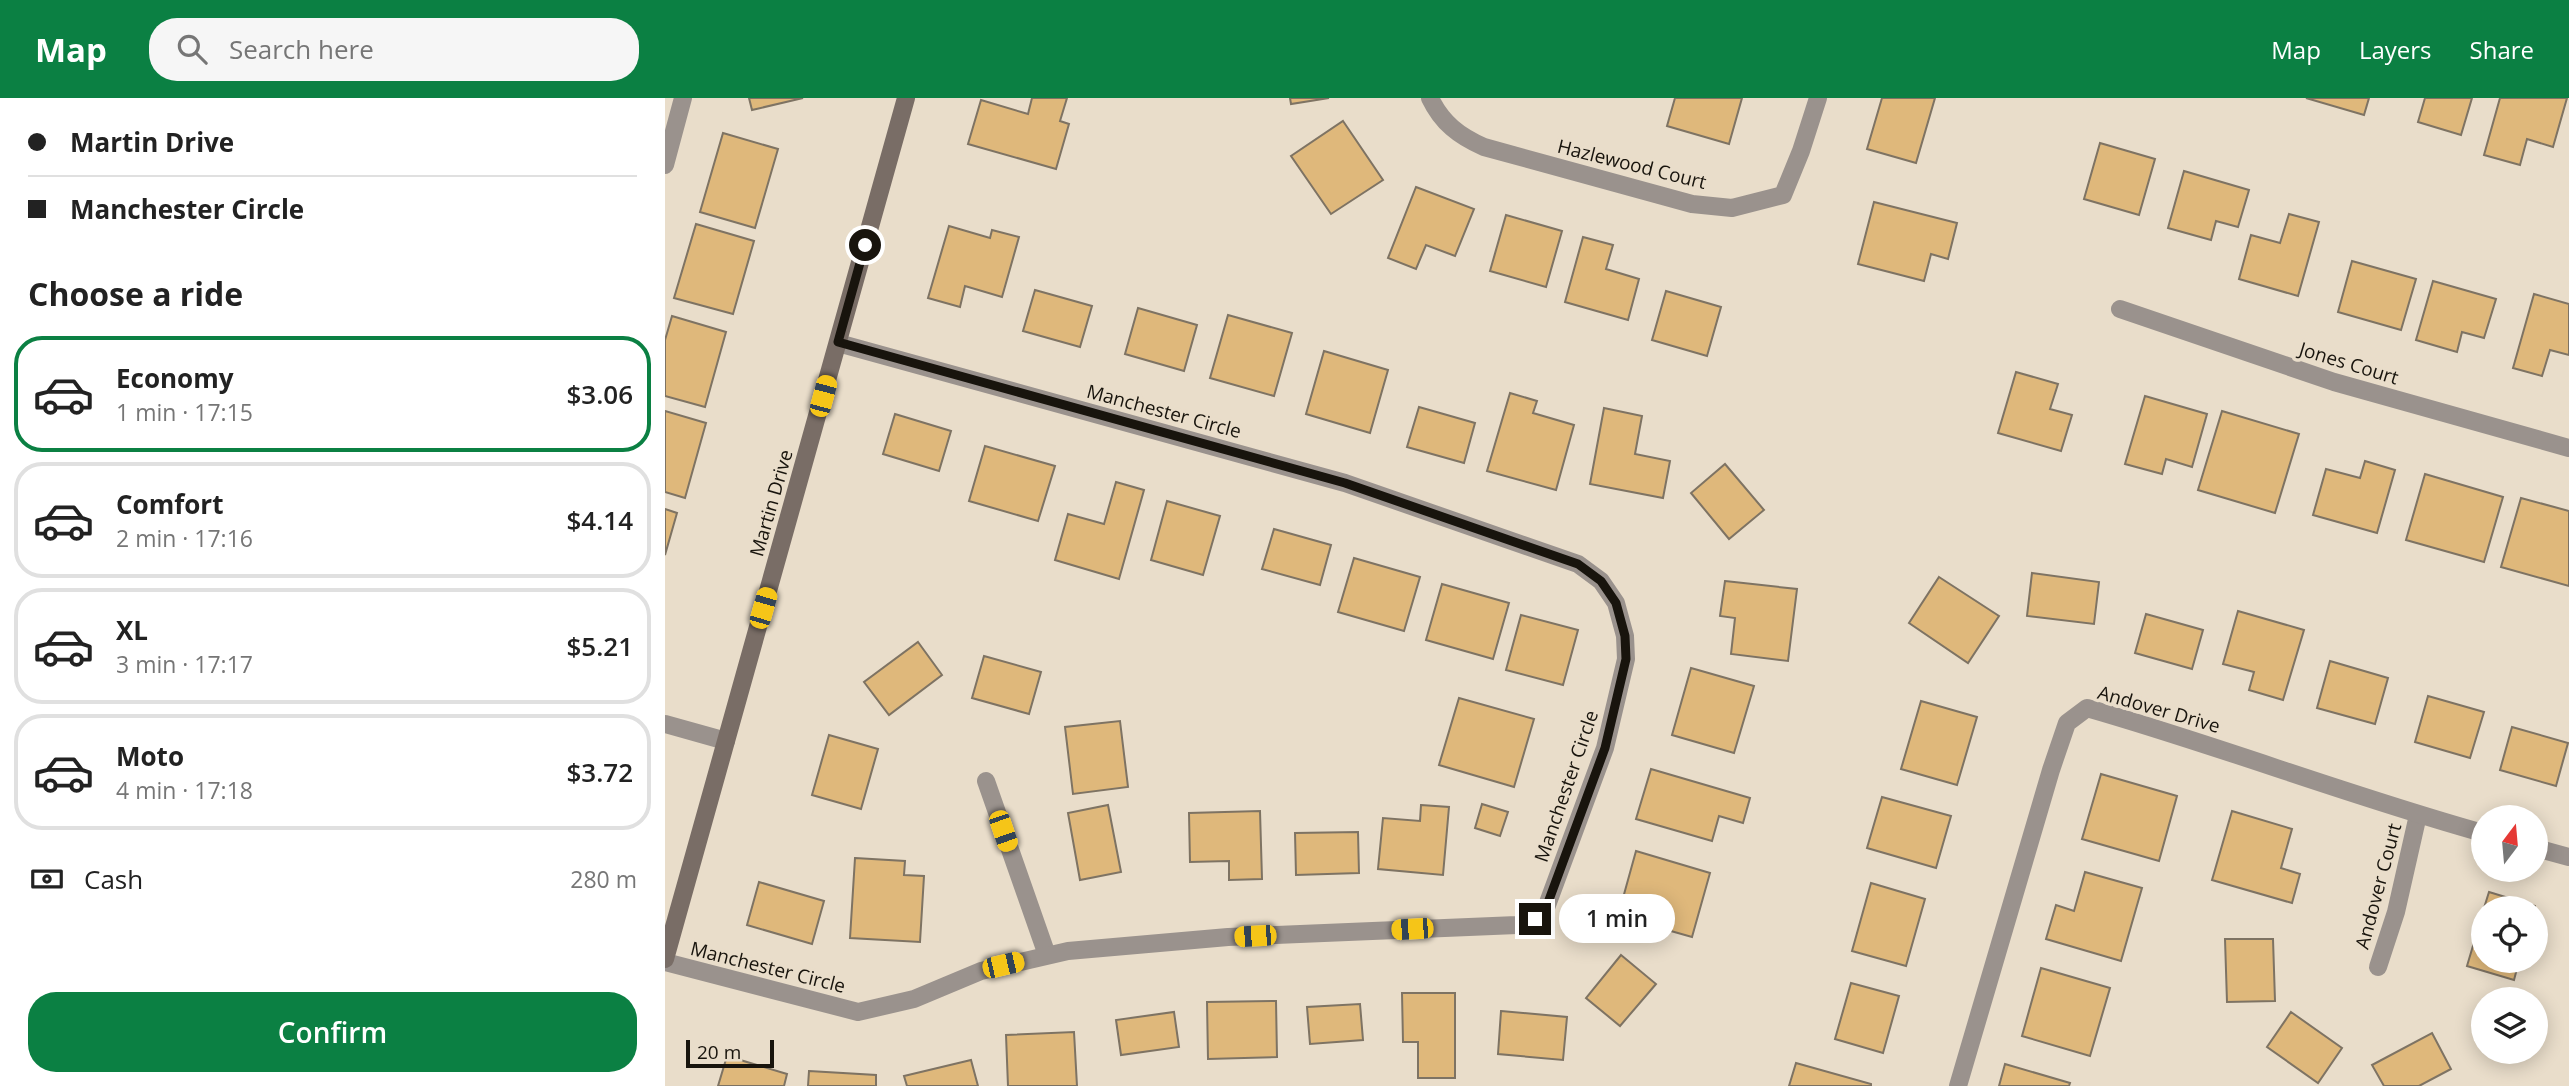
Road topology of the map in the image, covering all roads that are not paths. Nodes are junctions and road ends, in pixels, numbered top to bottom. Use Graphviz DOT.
graph roads {
  1 [pos="683,98"];
  2 [pos="906,98"];
  3 [pos="1430,98"];
  4 [pos="1818,98"];
  5 [pos="665,165"];
  6 [pos="2120,309"];
  7 [pos="838,342"];
  8 [pos="2569,448"];
  9 [pos="665,724"];
  10 [pos="726,741"];
  11 [pos="986,781"];
  12 [pos="2418,815"];
  13 [pos="2471,830"];
  14 [pos="2548,851"];
  15 [pos="2569,857"];
  16 [pos="1047,955"];
  17 [pos="665,961"];
  18 [pos="2378,967"];
  19 [pos="1958,1086"];
  1 -- 5 [label="street"];
  2 -- 7 [label="street, Martin Drive"];
  3 -- 4 [label="street, Hazlewood Court"];
  6 -- 8 [label="street, Jones Court"];
  7 -- 10 [label="street, Martin Drive"];
  7 -- 16 [label="street, Manchester Circle"];
  9 -- 10 [label="street"];
  10 -- 17 [label="street, Martin Drive"];
  11 -- 16 [label="street"];
  12 -- 13 [label="street, Andover Drive"];
  12 -- 18 [label="street, Andover Court"];
  12 -- 19 [label="street, Andover Drive"];
  14 -- 15 [label="street"];
  16 -- 17 [label="street, Manchester Circle"];
}
